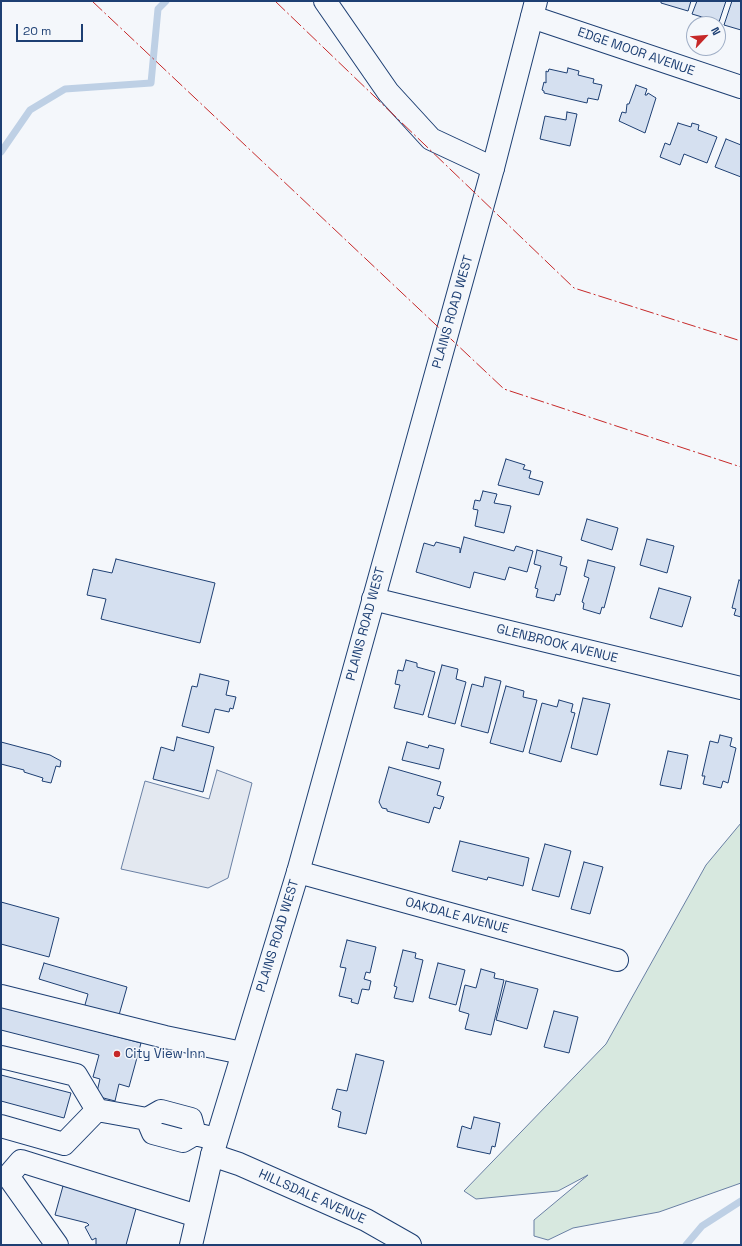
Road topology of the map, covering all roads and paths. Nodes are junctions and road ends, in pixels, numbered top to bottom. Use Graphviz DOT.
graph roads {
  1 [pos="325,1"];
  2 [pos="534,9"];
  3 [pos="741,87"];
  4 [pos="493,168"];
  5 [pos="373,599"];
  6 [pos="741,688"];
  7 [pos="298,872"];
  8 [pos="618,960"];
  9 [pos="1,996"];
  10 [pos="242,1053"];
  11 [pos="1,1057"];
  12 [pos="96,1110"];
  13 [pos="1,1126"];
  14 [pos="214,1147"];
  15 [pos="197,1216"];
  16 [pos="57,1245"];
  17 [pos="190,1245"];
  18 [pos="410,1245"];
  1 -- 4 [label="street"];
  2 -- 3 [label="street, EDGE MOOR AVENUE"];
  2 -- 4 [label="street, PLAINS ROAD WEST"];
  4 -- 5 [label="street, PLAINS ROAD WEST"];
  5 -- 6 [label="street, GLENBROOK AVENUE"];
  5 -- 7 [label="street, PLAINS ROAD WEST"];
  7 -- 8 [label="street, OAKDALE AVENUE"];
  7 -- 10 [label="street, PLAINS ROAD WEST"];
  9 -- 10 [label="street"];
  10 -- 14 [label="street, PLAINS ROAD WEST"];
  11 -- 12 [label="street"];
  12 -- 13 [label="street"];
  12 -- 14 [label="street, HILLSDALE AVENUE"];
  14 -- 15 [label="street, PLAINS ROAD WEST"];
  14 -- 18 [label="street, HILLSDALE AVENUE"];
  15 -- 16 [label="street"];
  15 -- 17 [label="street, PLAINS ROAD WEST"];
}
